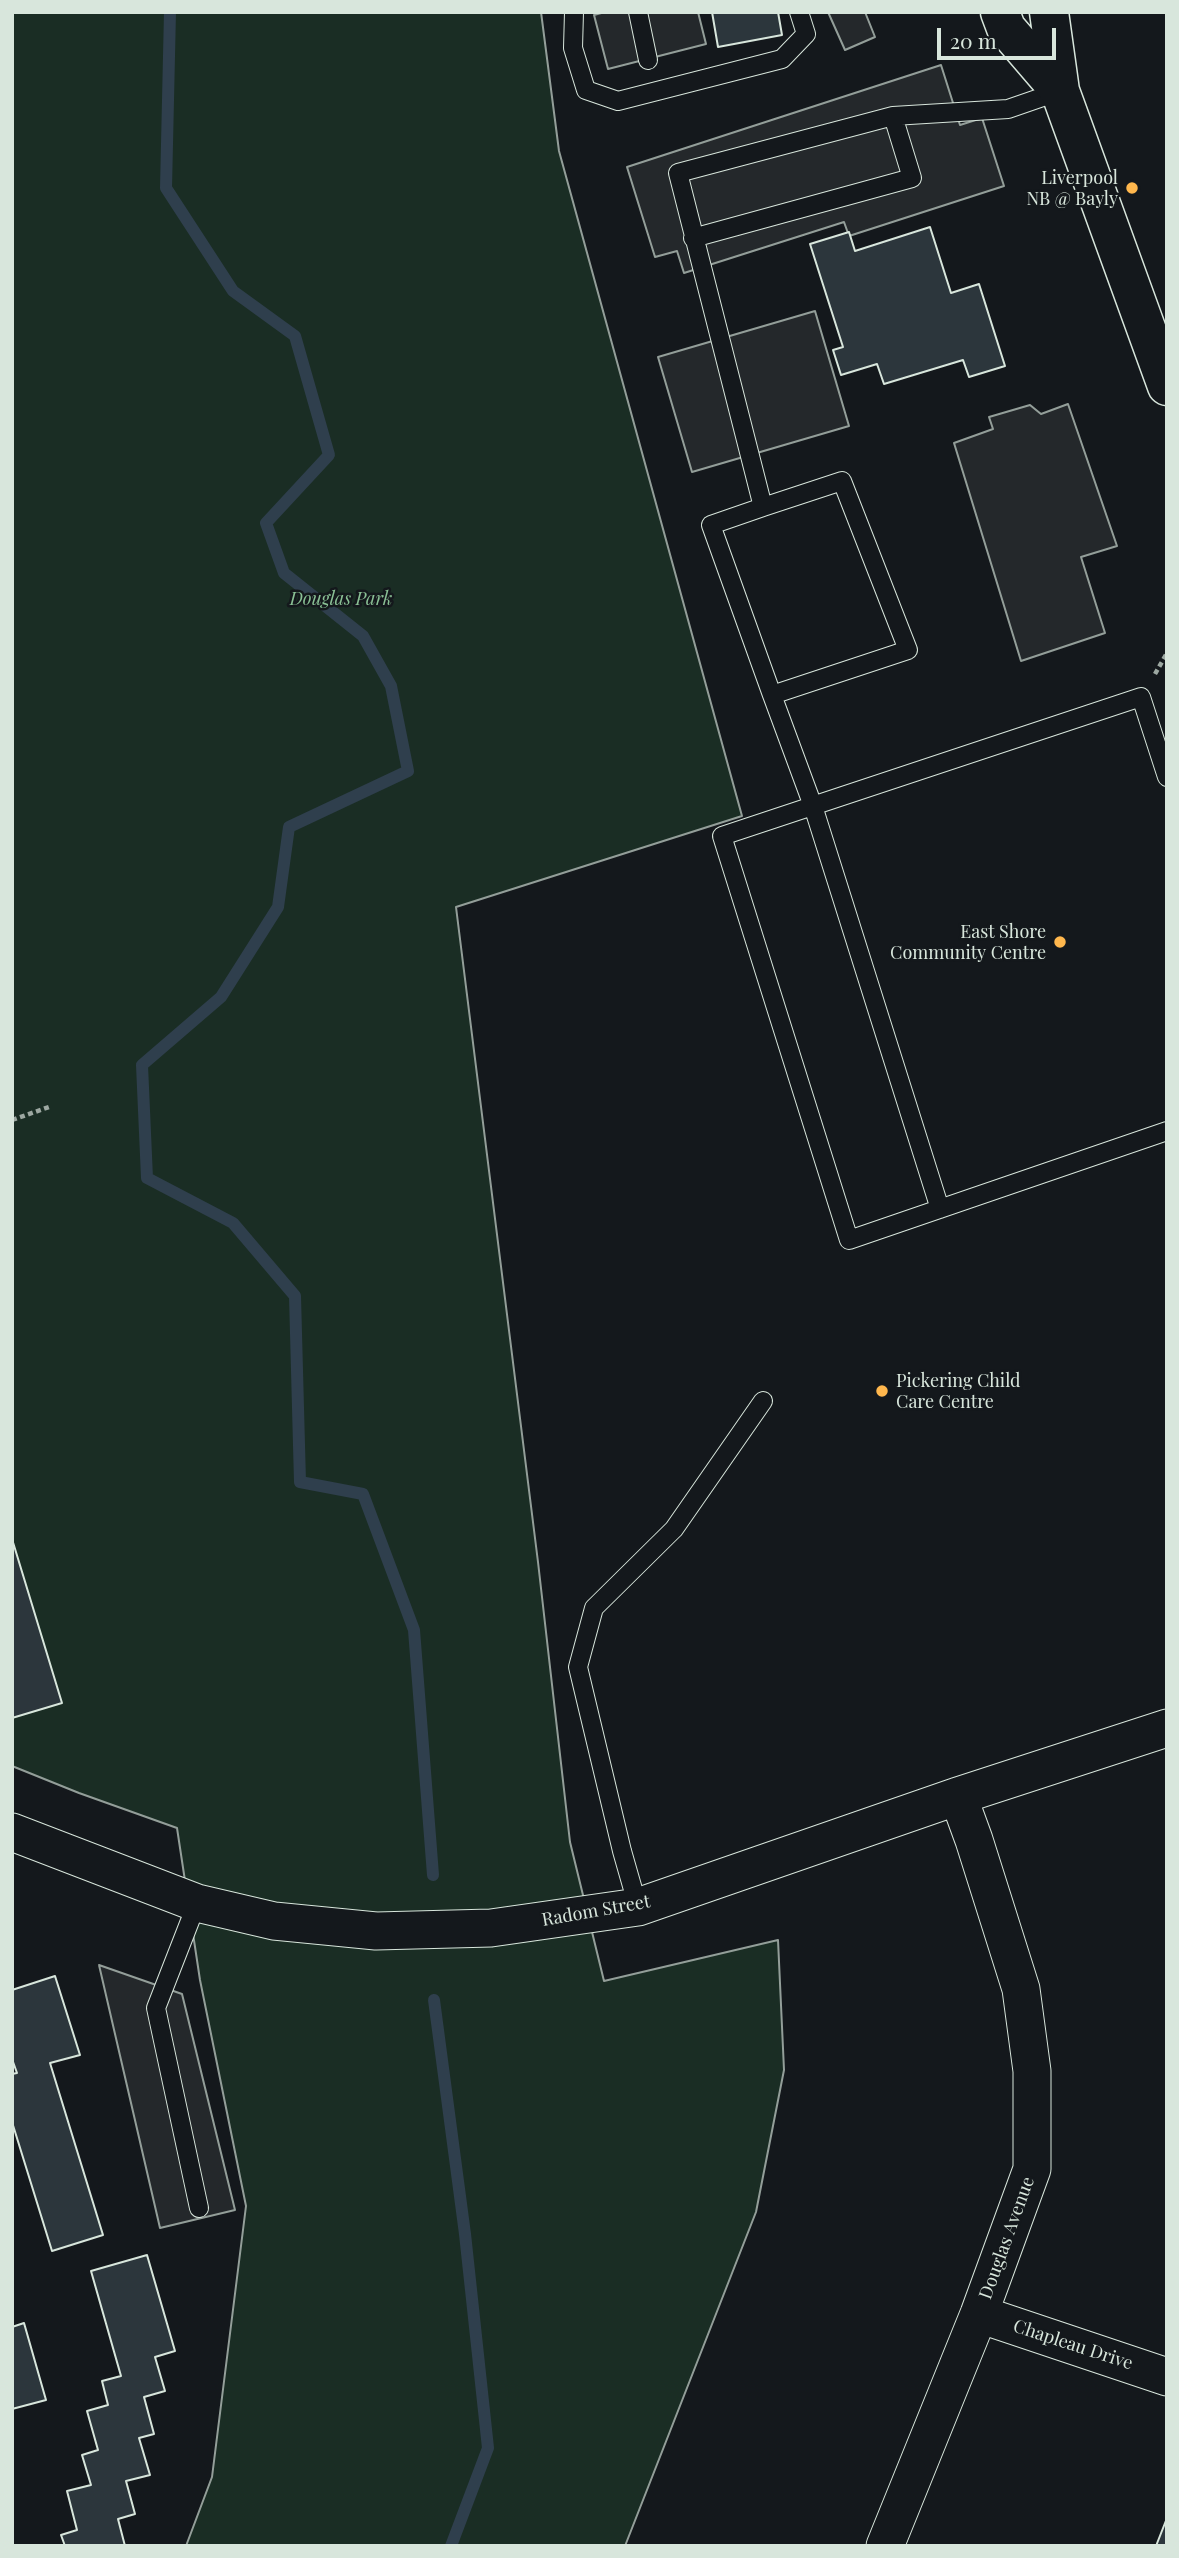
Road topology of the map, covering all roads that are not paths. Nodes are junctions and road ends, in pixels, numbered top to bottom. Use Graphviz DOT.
graph roads {
  1 [pos="574,12"];
  2 [pos="638,12"];
  3 [pos="799,12"];
  4 [pos="1000,12"];
  5 [pos="1049,12"];
  6 [pos="648,60"];
  7 [pos="1060,91"];
  8 [pos="893,116"];
  9 [pos="694,238"];
  10 [pos="1167,386"];
  11 [pos="763,507"];
  12 [pos="772,695"];
  13 [pos="1167,778"];
  14 [pos="813,806"];
  15 [pos="1167,1131"];
  16 [pos="940,1209"];
  17 [pos="763,1401"];
  18 [pos="1167,1728"];
  19 [pos="958,1796"];
  20 [pos="12,1832"];
  21 [pos="197,1903"];
  22 [pos="638,1907"];
  23 [pos="199,2208"];
  24 [pos="979,2314"];
  25 [pos="1167,2377"];
  26 [pos="885,2546"];
  1 -- 3 [label="lane"];
  2 -- 6 [label="lane"];
  4 -- 7 [label="street"];
  5 -- 7 [label="street"];
  7 -- 8 [label="lane"];
  7 -- 10 [label="street"];
  8 -- 9 [label="lane"];
  8 -- 9 [label="lane"];
  9 -- 11 [label="lane"];
  11 -- 12 [label="lane"];
  11 -- 12 [label="lane"];
  12 -- 14 [label="lane"];
  13 -- 14 [label="lane"];
  14 -- 16 [label="lane"];
  14 -- 16 [label="lane"];
  15 -- 16 [label="lane"];
  17 -- 22 [label="lane"];
  18 -- 19 [label="street, Radom Street"];
  19 -- 22 [label="street, Radom Street"];
  19 -- 24 [label="street, Douglas Avenue"];
  20 -- 21 [label="street, Radom Street"];
  21 -- 22 [label="street, Radom Street"];
  21 -- 23 [label="lane"];
  24 -- 25 [label="street, Chapleau Drive"];
  24 -- 26 [label="street, Douglas Avenue"];
}
